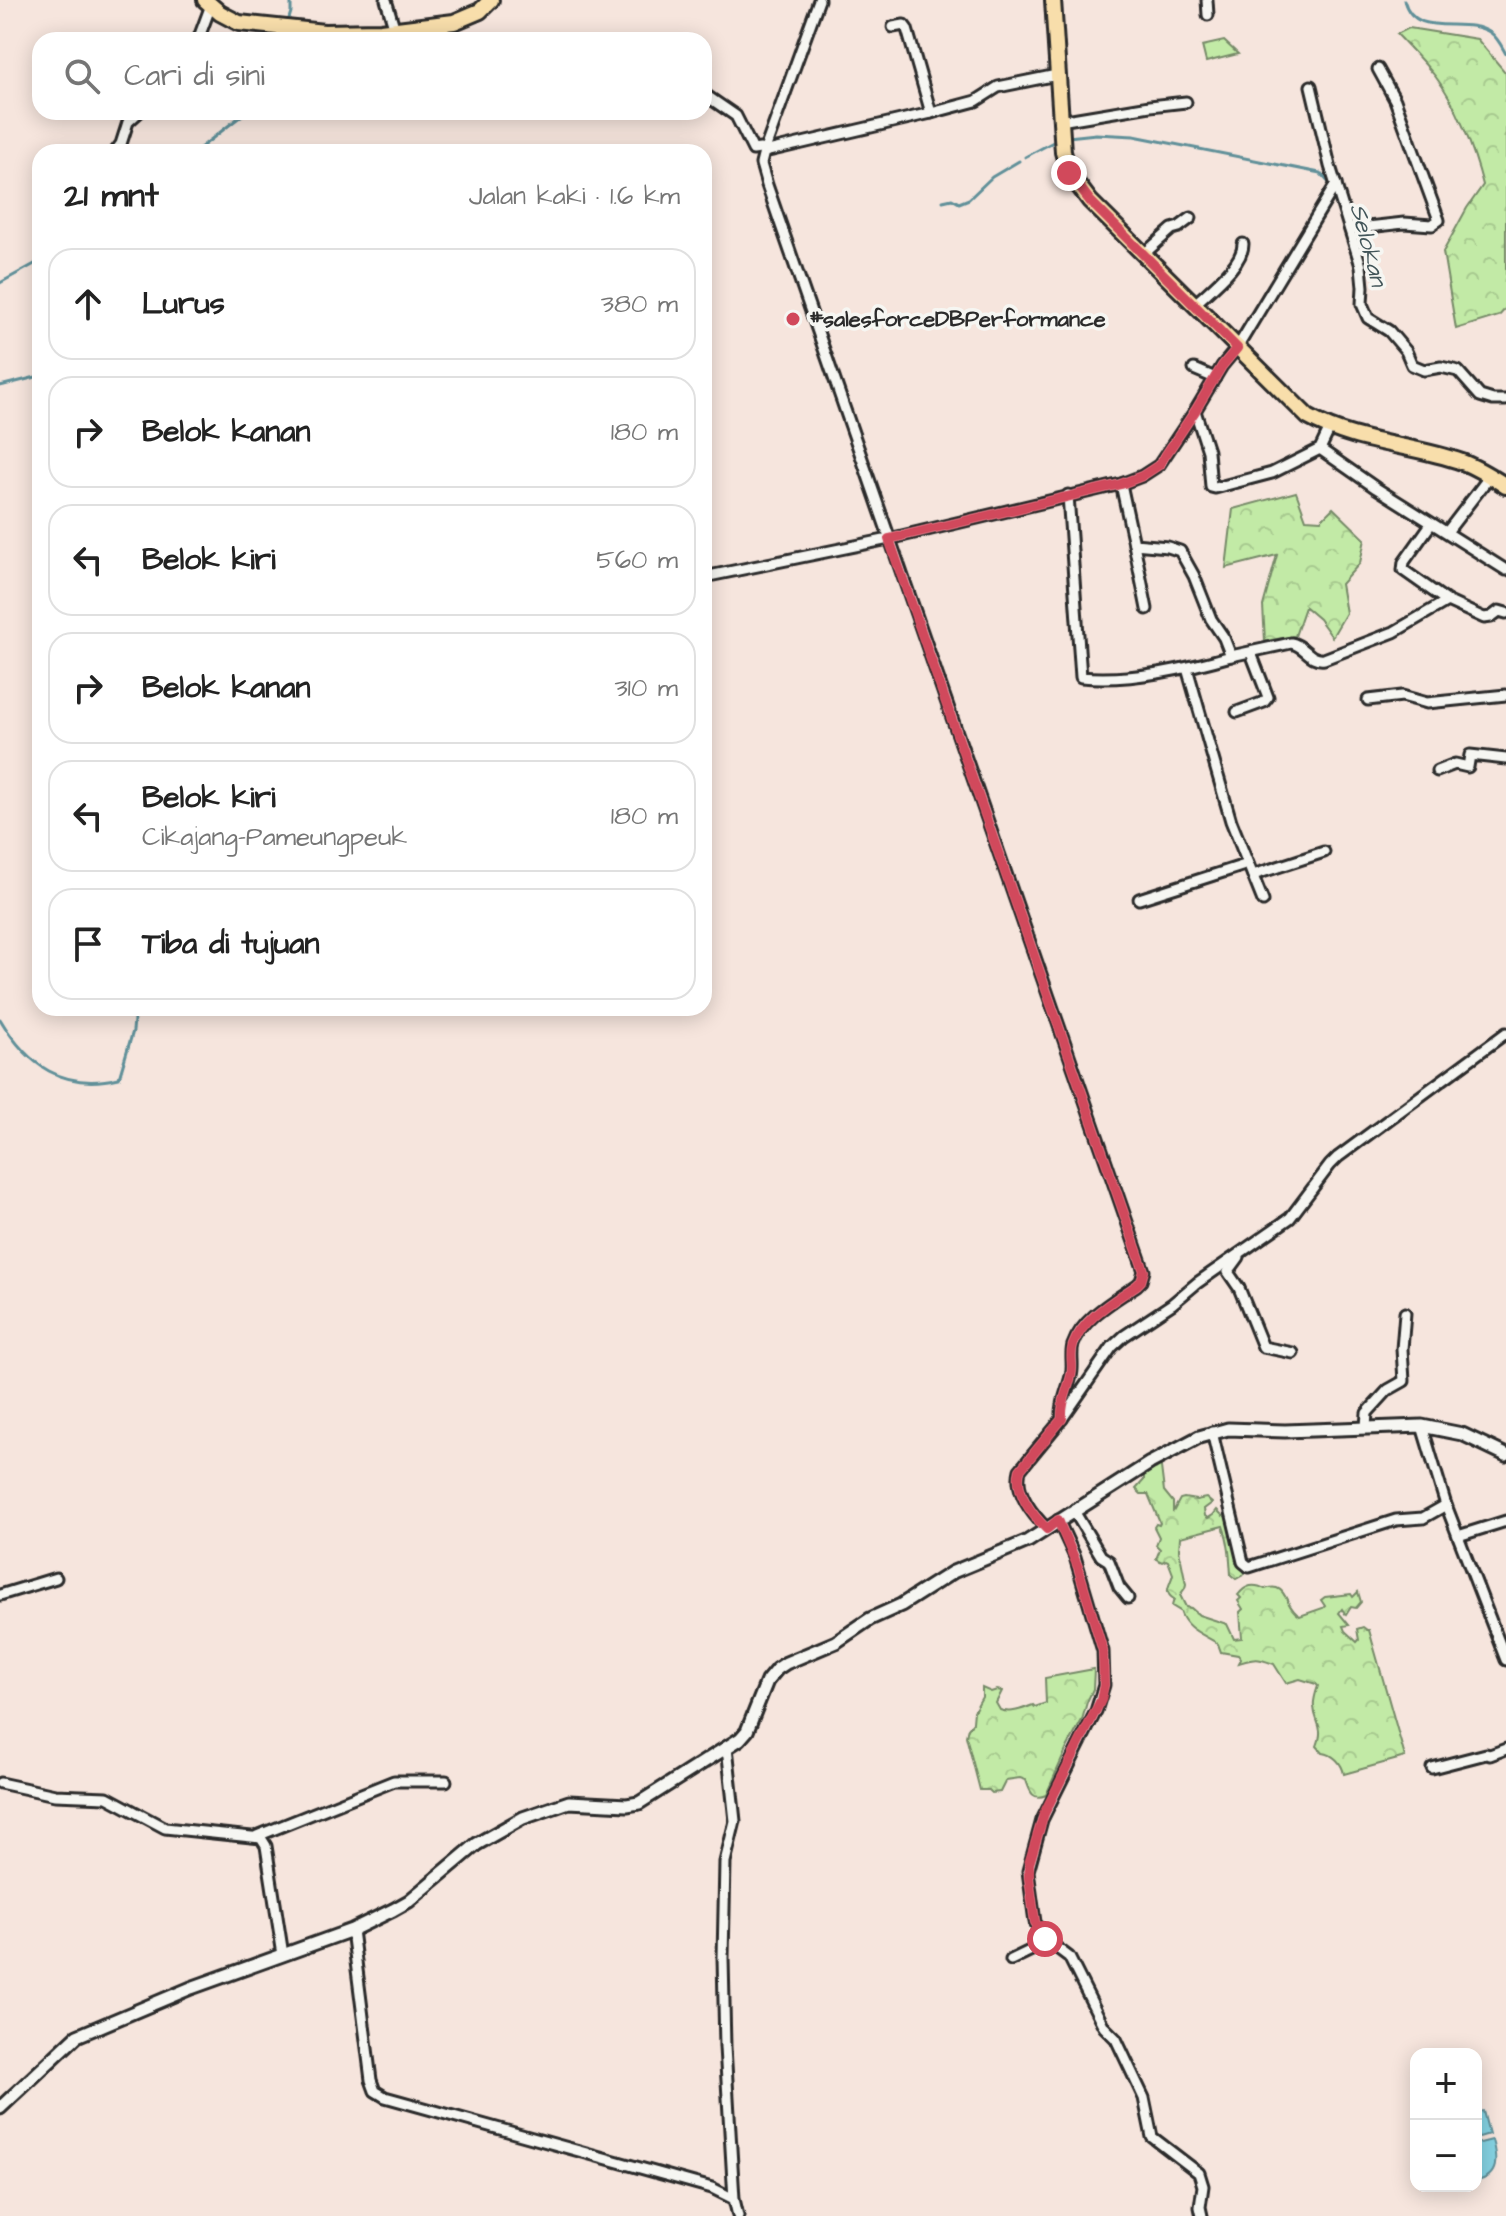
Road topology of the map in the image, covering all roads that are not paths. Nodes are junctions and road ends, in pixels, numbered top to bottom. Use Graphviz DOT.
graph roads {
  1 [pos="386,0"];
  2 [pos="491,0"];
  3 [pos="819,0"];
  4 [pos="1053,0"];
  5 [pos="1207,0"];
  6 [pos="208,3"];
  7 [pos="1208,15"];
  8 [pos="893,27"];
  9 [pos="395,30"];
  10 [pos="200,32"];
  11 [pos="1378,69"];
  12 [pos="1057,75"];
  13 [pos="1311,86"];
  14 [pos="712,100"];
  15 [pos="1186,102"];
  16 [pos="931,113"];
  17 [pos="130,120"];
  18 [pos="1061,132"];
  19 [pos="121,144"];
  20 [pos="764,152"];
  21 [pos="1334,188"];
  22 [pos="1191,218"];
  23 [pos="1350,229"];
  24 [pos="1243,244"];
  25 [pos="1144,254"];
  26 [pos="1194,305"];
  27 [pos="1237,348"];
  28 [pos="1194,369"];
  29 [pos="1215,378"];
  30 [pos="1506,400"];
  31 [pos="1195,411"];
  32 [pos="1330,428"];
  33 [pos="1320,449"];
  34 [pos="1490,476"];
  35 [pos="1121,484"];
  36 [pos="1506,486"];
  37 [pos="1068,495"];
  38 [pos="1431,524"];
  39 [pos="1447,532"];
  40 [pos="889,539"];
  41 [pos="1134,544"];
  42 [pos="1506,570"];
  43 [pos="712,575"];
  44 [pos="1447,601"];
  45 [pos="1147,609"];
  46 [pos="1506,613"];
  47 [pos="1251,653"];
  48 [pos="1231,656"];
  49 [pos="1187,668"];
  50 [pos="1506,695"];
  51 [pos="1368,700"];
  52 [pos="1237,712"];
  53 [pos="1506,759"];
  54 [pos="1437,771"];
  55 [pos="1324,852"];
  56 [pos="1248,864"];
  57 [pos="1253,875"];
  58 [pos="1139,899"];
  59 [pos="1263,901"];
  60 [pos="1506,1033"];
  61 [pos="1244,1250"];
  62 [pos="1405,1313"];
  63 [pos="1293,1353"];
  64 [pos="1062,1419"];
  65 [pos="1422,1426"];
  66 [pos="1366,1427"];
  67 [pos="1212,1432"];
  68 [pos="1506,1455"];
  69 [pos="1446,1505"];
  70 [pos="1074,1511"];
  71 [pos="1058,1520"];
  72 [pos="1506,1521"];
  73 [pos="1047,1529"];
  74 [pos="1458,1536"];
  75 [pos="56,1578"];
  76 [pos="0,1595"];
  77 [pos="1128,1598"];
  78 [pos="1505,1657"];
  79 [pos="727,1747"];
  80 [pos="1506,1749"];
  81 [pos="1432,1768"];
  82 [pos="446,1781"];
  83 [pos="0,1783"];
  84 [pos="257,1836"];
  85 [pos="352,1930"];
  86 [pos="1048,1942"];
  87 [pos="283,1955"];
  88 [pos="1011,1960"];
  89 [pos="0,2108"];
  90 [pos="734,2199"];
  91 [pos="738,2216"];
  92 [pos="1202,2216"];
  1 -- 9 [label="street"];
  2 -- 9 [label="main road"];
  3 -- 20 [label="street"];
  4 -- 12 [label="main road"];
  5 -- 7 [label="street"];
  6 -- 9 [label="main road"];
  6 -- 10 [label="street"];
  8 -- 16 [label="street"];
  11 -- 23 [label="street"];
  12 -- 16 [label="street"];
  12 -- 18 [label="main road"];
  13 -- 21 [label="street"];
  14 -- 20 [label="street"];
  15 -- 18 [label="street"];
  16 -- 20 [label="street"];
  17 -- 19 [label="street"];
  18 -- 25 [label="main road"];
  20 -- 40 [label="street"];
  21 -- 23 [label="street"];
  21 -- 27 [label="street"];
  22 -- 25 [label="street"];
  23 -- 30 [label="street"];
  24 -- 26 [label="street"];
  25 -- 26 [label="main road"];
  26 -- 27 [label="main road"];
  27 -- 29 [label="street"];
  27 -- 32 [label="main road"];
  28 -- 29 [label="street"];
  29 -- 31 [label="street"];
  31 -- 33 [label="street"];
  31 -- 35 [label="street"];
  32 -- 33 [label="street"];
  32 -- 34 [label="main road"];
  33 -- 38 [label="street"];
  34 -- 36 [label="main road"];
  34 -- 39 [label="street"];
  35 -- 37 [label="street"];
  35 -- 41 [label="street"];
  37 -- 40 [label="street"];
  37 -- 49 [label="street"];
  38 -- 39 [label="street"];
  38 -- 44 [label="street"];
  39 -- 42 [label="street"];
  40 -- 43 [label="street"];
  40 -- 64 [label="street"];
  41 -- 45 [label="street"];
  41 -- 48 [label="street"];
  44 -- 46 [label="street"];
  44 -- 47 [label="street"];
  47 -- 48 [label="street"];
  47 -- 52 [label="street"];
  48 -- 49 [label="street"];
  49 -- 56 [label="street"];
  50 -- 51 [label="street"];
  53 -- 54 [label="street"];
  55 -- 57 [label="street"];
  56 -- 57 [label="street"];
  56 -- 58 [label="street"];
  57 -- 59 [label="street"];
  60 -- 61 [label="street"];
  61 -- 63 [label="street"];
  61 -- 64 [label="street"];
  62 -- 66 [label="street"];
  64 -- 73 [label="street"];
  65 -- 66 [label="street"];
  65 -- 68 [label="street"];
  65 -- 69 [label="street"];
  66 -- 67 [label="street"];
  67 -- 69 [label="street"];
  67 -- 70 [label="street"];
  69 -- 74 [label="street"];
  70 -- 71 [label="street"];
  70 -- 77 [label="street"];
  71 -- 73 [label="street"];
  71 -- 86 [label="street"];
  72 -- 74 [label="street"];
  73 -- 79 [label="street"];
  74 -- 78 [label="street"];
  75 -- 76 [label="street"];
  79 -- 85 [label="street"];
  79 -- 90 [label="street"];
  80 -- 81 [label="street"];
  82 -- 84 [label="street"];
  83 -- 84 [label="street"];
  84 -- 87 [label="street"];
  85 -- 87 [label="street"];
  85 -- 90 [label="street"];
  86 -- 88 [label="street"];
  86 -- 92 [label="street"];
  87 -- 89 [label="street"];
  90 -- 91 [label="street"];
}
